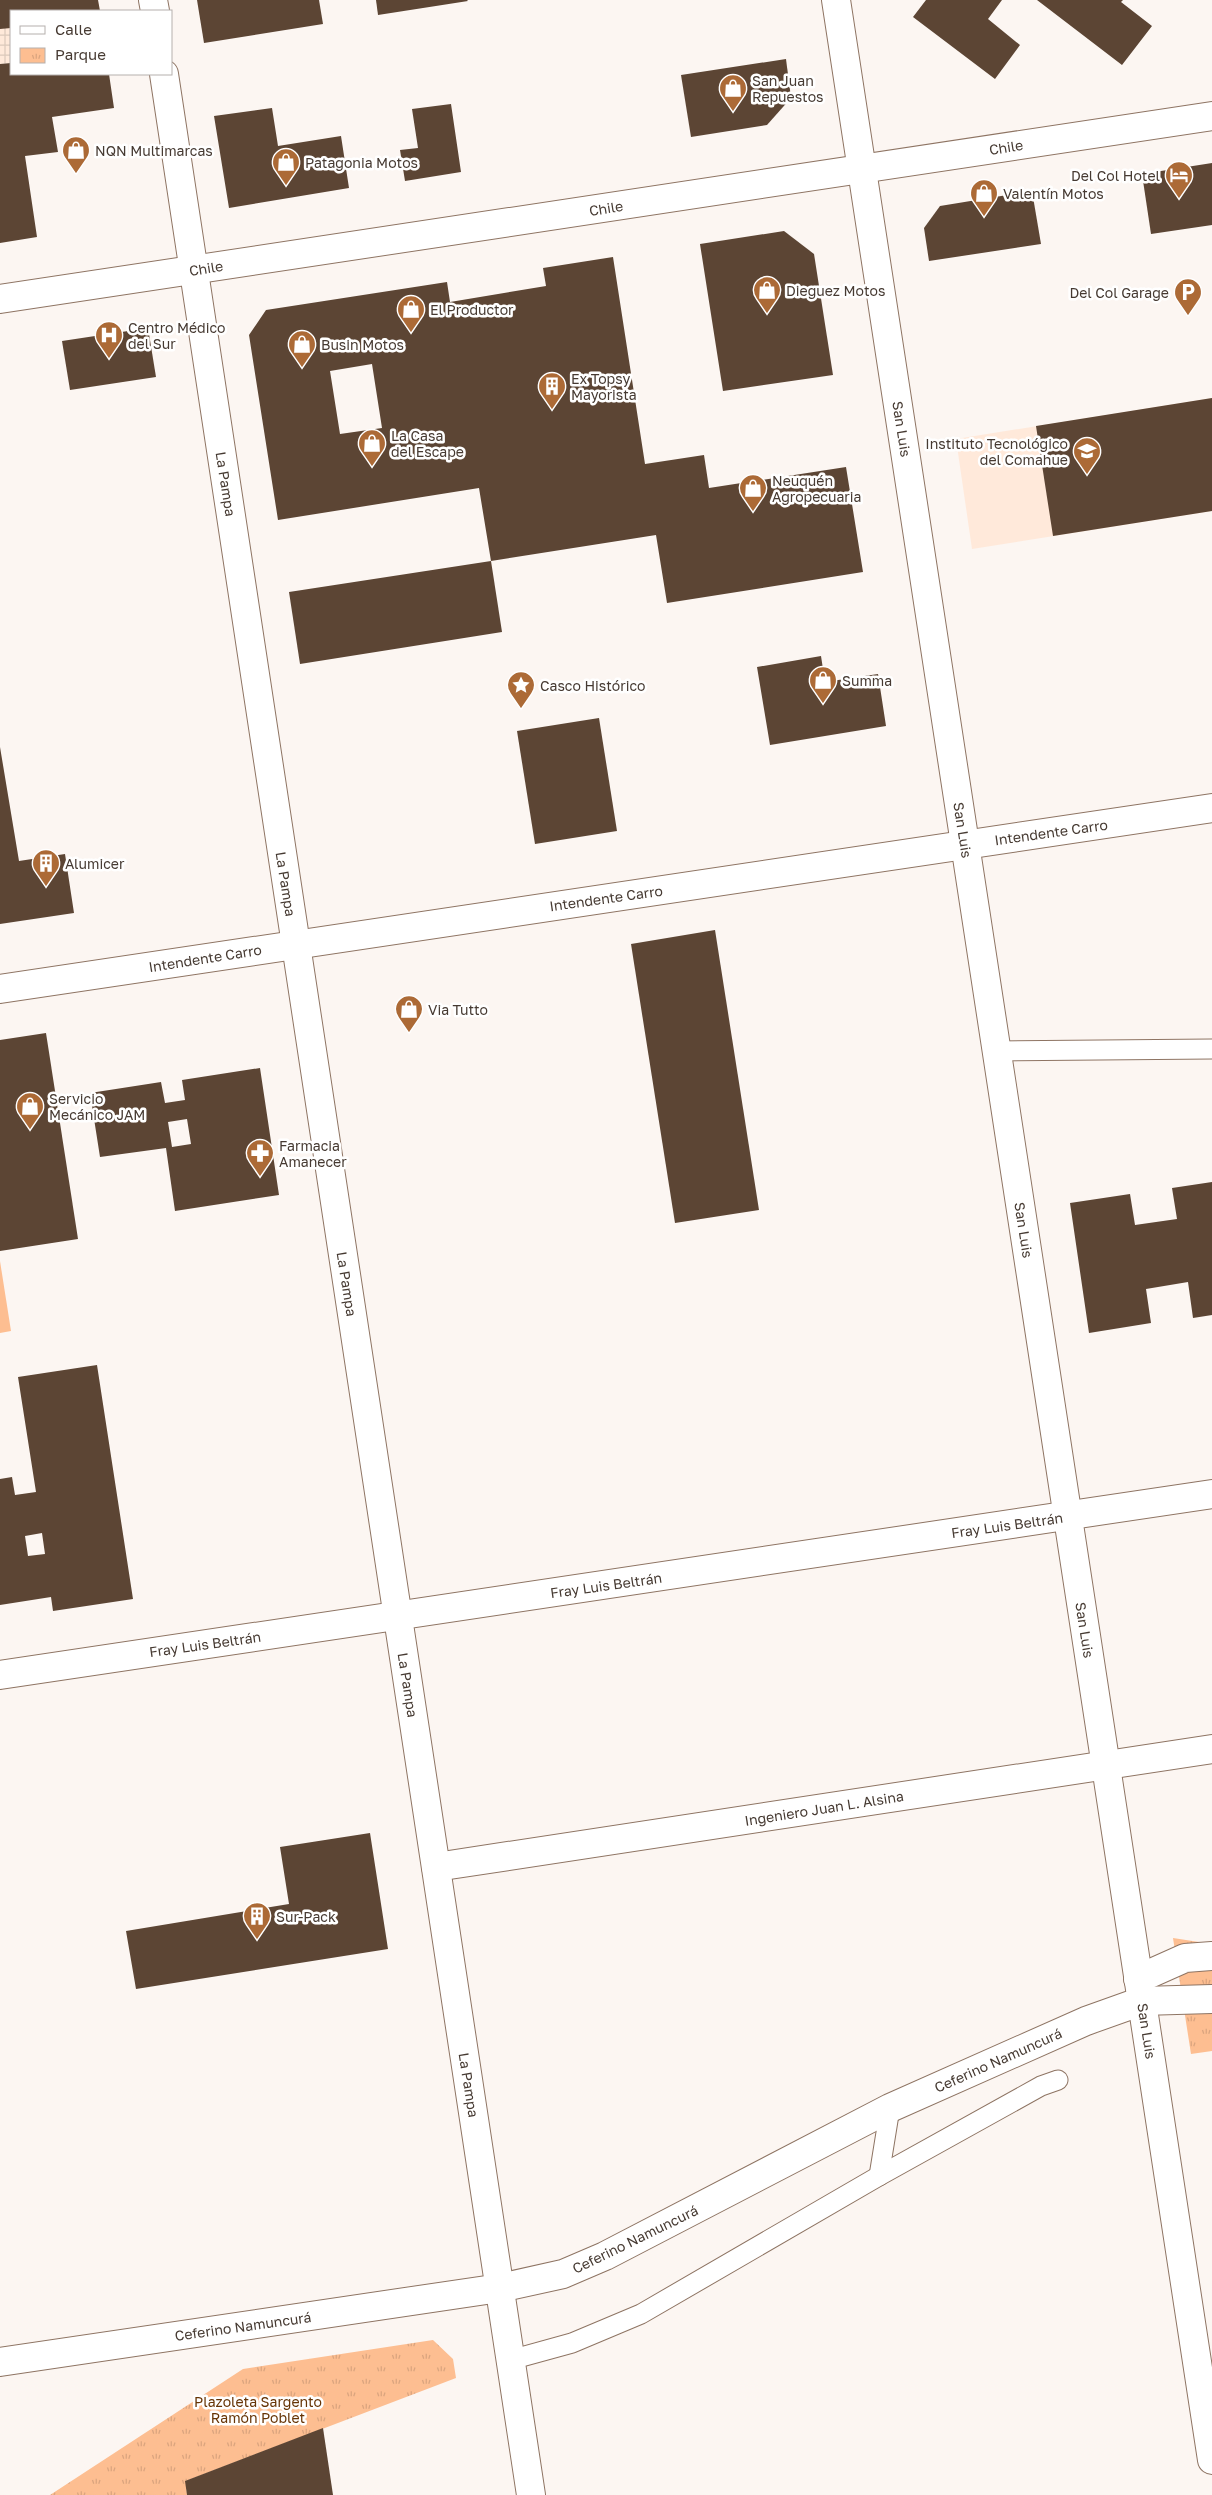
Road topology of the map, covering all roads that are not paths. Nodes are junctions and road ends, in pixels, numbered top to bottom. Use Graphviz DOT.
graph roads {
  1 [pos="836,0"];
  2 [pos="164,75"];
  3 [pos="1212,116"];
  4 [pos="862,169"];
  5 [pos="194,270"];
  6 [pos="0,299"];
  7 [pos="1212,808"];
  8 [pos="965,845"];
  9 [pos="296,944"];
  10 [pos="0,989"];
  11 [pos="1212,1050"];
  12 [pos="996,1051"];
  13 [pos="1212,1494"];
  14 [pos="1068,1516"];
  15 [pos="397,1616"];
  16 [pos="0,1675"];
  17 [pos="1212,1749"];
  18 [pos="1106,1766"];
  19 [pos="436,1867"];
  20 [pos="1212,1956"];
  21 [pos="1140,1990"];
  22 [pos="1212,1999"];
  23 [pos="1058,2080"];
  24 [pos="890,2108"];
  25 [pos="879,2176"];
  26 [pos="500,2288"];
  27 [pos="510,2360"];
  28 [pos="0,2362"];
  29 [pos="1212,2460"];
  30 [pos="531,2495"];
  1 -- 4 [label="street, San Luis"];
  2 -- 5 [label="street, La Pampa"];
  3 -- 4 [label="street, Chile"];
  4 -- 5 [label="street, Chile"];
  4 -- 8 [label="street, San Luis"];
  5 -- 6 [label="street, Chile"];
  5 -- 9 [label="street, La Pampa"];
  7 -- 8 [label="street, Intendente Carro"];
  8 -- 9 [label="street, Intendente Carro"];
  8 -- 12 [label="street, San Luis"];
  9 -- 10 [label="street, Intendente Carro"];
  9 -- 15 [label="street, La Pampa"];
  11 -- 12 [label="lane"];
  12 -- 14 [label="street, San Luis"];
  13 -- 14 [label="street, Fray Luis Beltrán"];
  14 -- 15 [label="street, Fray Luis Beltrán"];
  14 -- 18 [label="street, San Luis"];
  15 -- 16 [label="street, Fray Luis Beltrán"];
  15 -- 19 [label="street, La Pampa"];
  17 -- 18 [label="street, Ingeniero Juan L. Alsina"];
  18 -- 19 [label="street, Ingeniero Juan L. Alsina"];
  18 -- 21 [label="street, San Luis"];
  19 -- 26 [label="street, La Pampa"];
  20 -- 21 [label="street, Ceferino Namuncurá"];
  21 -- 22 [label="street"];
  21 -- 24 [label="street, Ceferino Namuncurá"];
  21 -- 29 [label="street, San Luis"];
  23 -- 25 [label="lane"];
  24 -- 25 [label="lane"];
  24 -- 26 [label="street, Ceferino Namuncurá"];
  25 -- 27 [label="lane"];
  26 -- 27 [label="street, La Pampa"];
  26 -- 28 [label="street, Ceferino Namuncurá"];
  27 -- 30 [label="street, La Pampa"];
}
